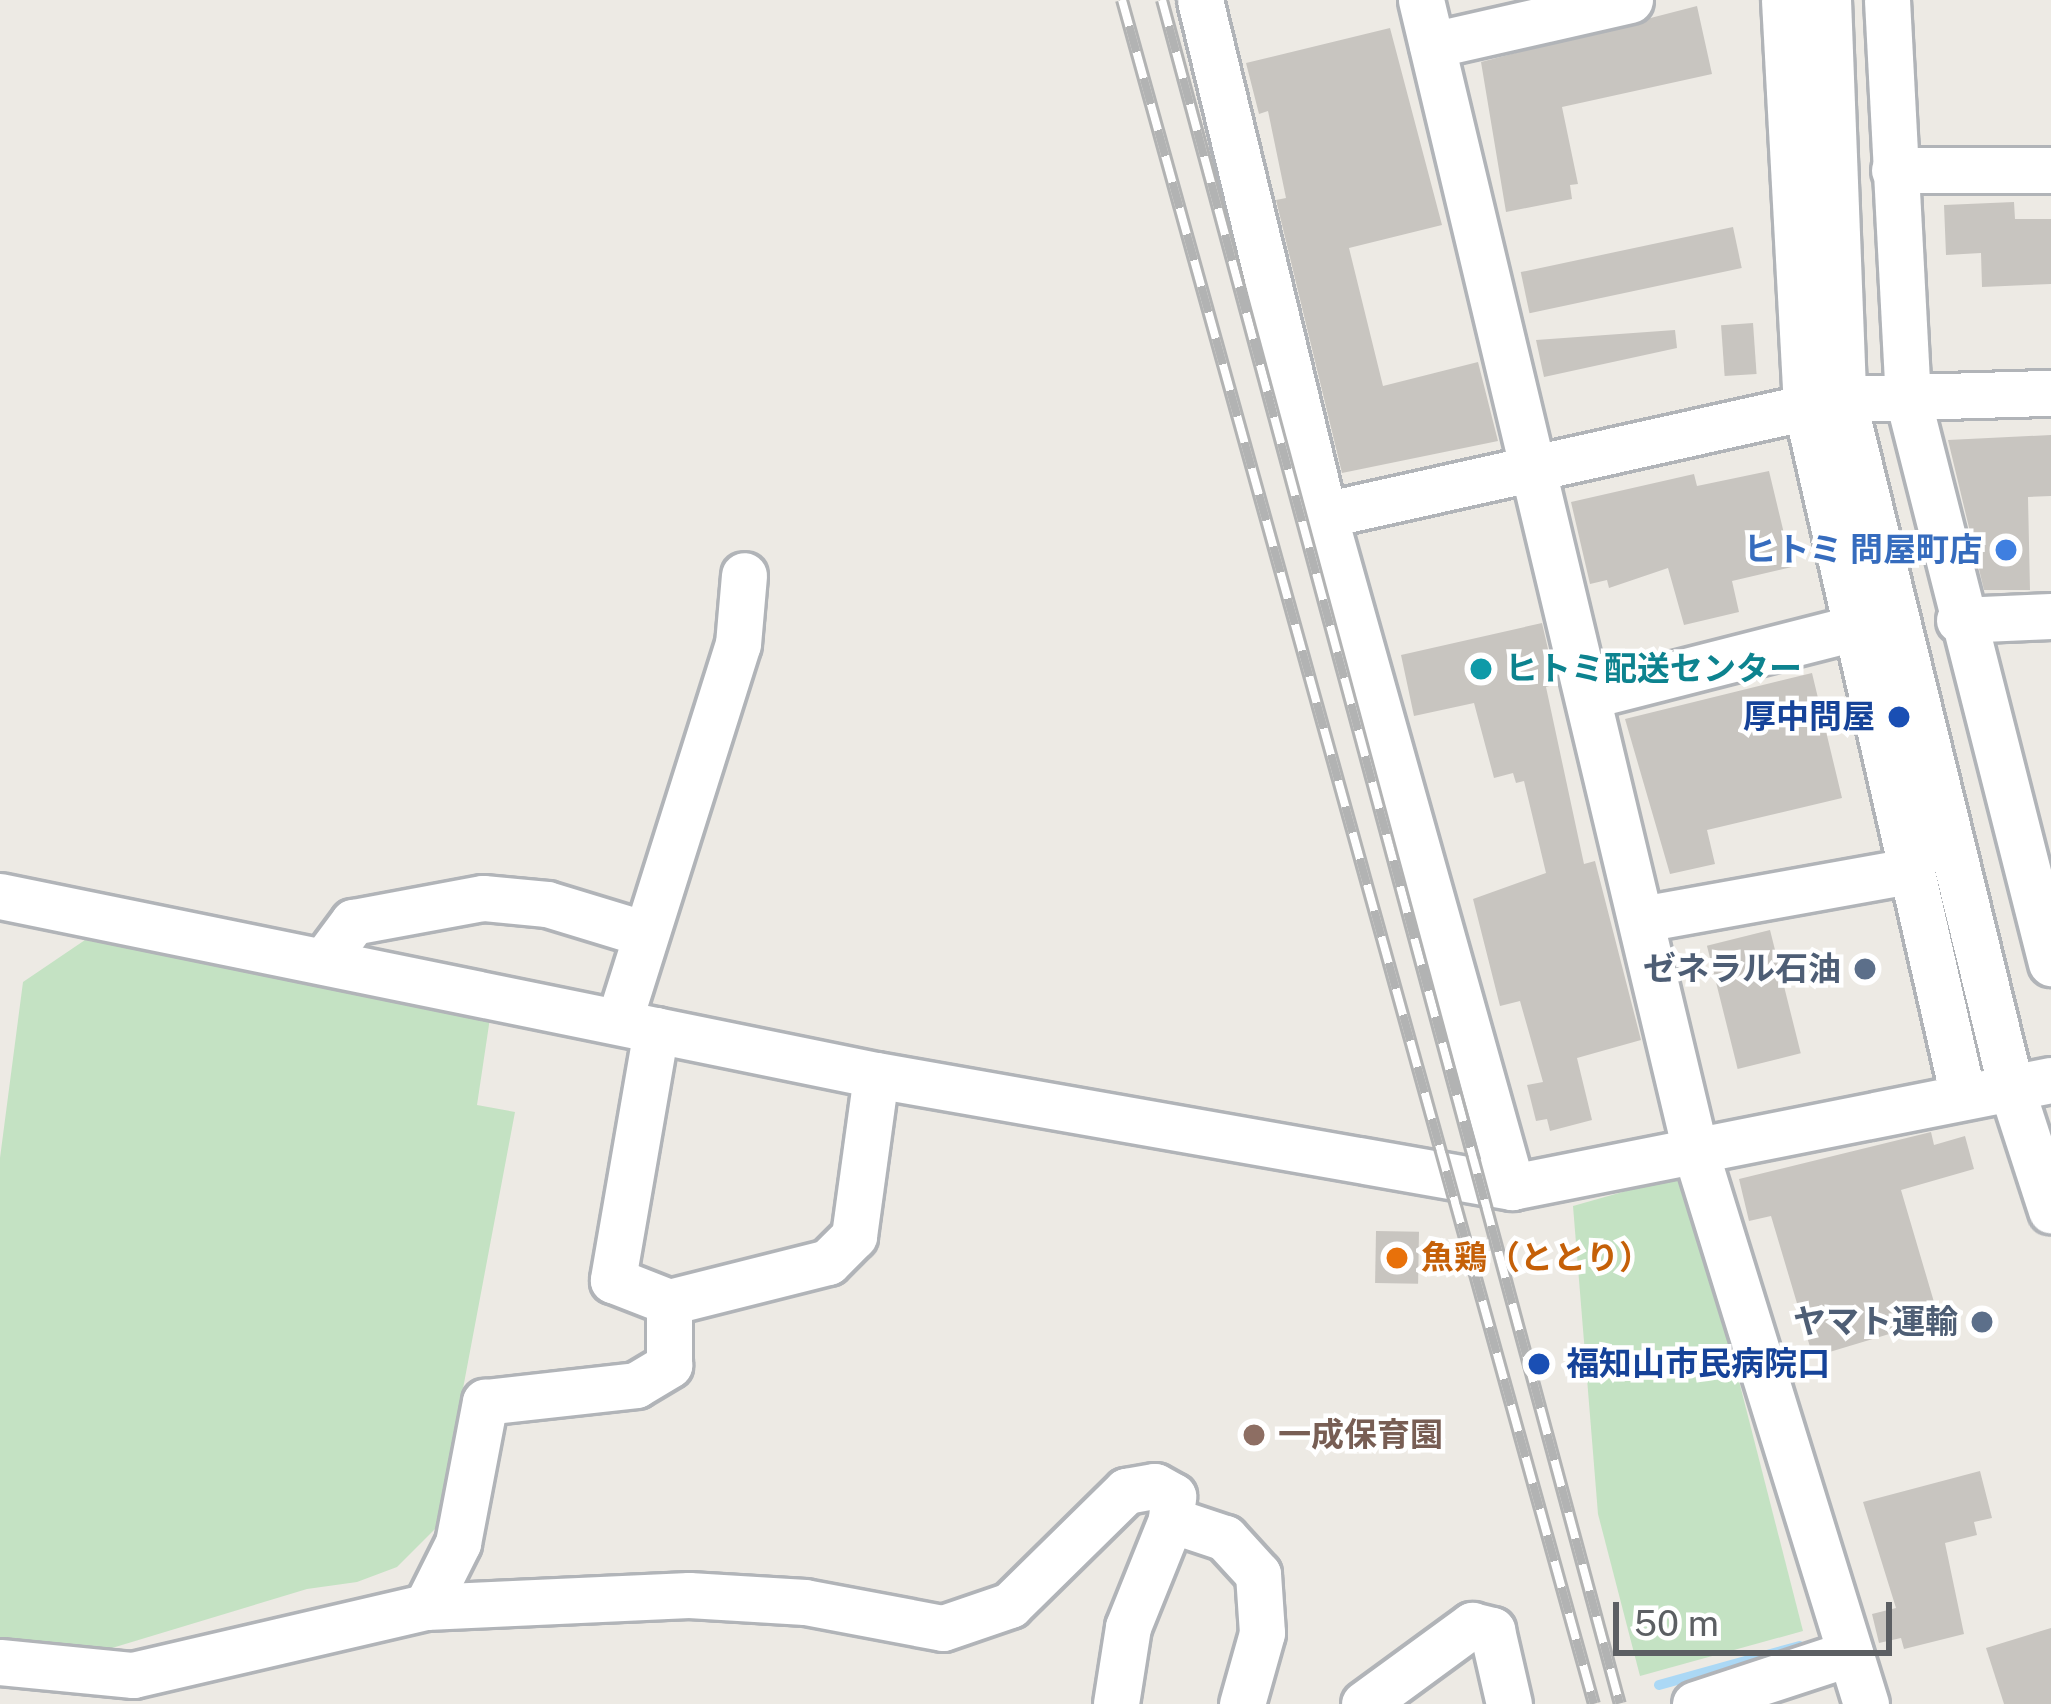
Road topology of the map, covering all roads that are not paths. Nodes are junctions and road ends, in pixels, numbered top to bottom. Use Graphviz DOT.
graph roads {
  1 [pos="1200,0"];
  2 [pos="1421,0"];
  3 [pos="1630,0"];
  4 [pos="1784,0"];
  5 [pos="1828,0"];
  6 [pos="1887,0"];
  7 [pos="1432,45"];
  8 [pos="1894,170"];
  9 [pos="2051,170"];
  10 [pos="2051,393"];
  11 [pos="1908,399"];
  12 [pos="1824,403"];
  13 [pos="1533,473"];
  14 [pos="1324,515"];
  15 [pos="744,575"];
  16 [pos="2051,616"];
  17 [pos="1958,620"];
  18 [pos="1855,628"];
  19 [pos="1588,696"];
  20 [pos="2040,856"];
  21 [pos="1910,871"];
  22 [pos="0,896"];
  23 [pos="1642,919"];
  24 [pos="646,934"];
  25 [pos="327,957"];
  26 [pos="2051,963"];
  27 [pos="638,1025"];
  28 [pos="876,1075"];
  29 [pos="2031,1082"];
  30 [pos="1962,1092"];
  31 [pos="1694,1150"];
  32 [pos="1512,1186"];
  33 [pos="2051,1210"];
  34 [pos="669,1302"];
  35 [pos="1171,1520"];
  36 [pos="426,1607"];
  37 [pos="1850,1653"];
  38 [pos="0,1662"];
  39 [pos="1116,1704"];
  40 [pos="1243,1704"];
  41 [pos="1364,1704"];
  42 [pos="1509,1704"];
  43 [pos="1695,1704"];
  44 [pos="1867,1704"];
  1 -- 14 [label="street"];
  2 -- 7 [label="street"];
  3 -- 7 [label="street"];
  4 -- 12 [label="street"];
  5 -- 12 [label="street"];
  6 -- 8 [label="street"];
  7 -- 13 [label="street"];
  8 -- 9 [label="street"];
  8 -- 11 [label="street"];
  10 -- 11 [label="street"];
  11 -- 12 [label="street"];
  11 -- 17 [label="street"];
  12 -- 13 [label="street"];
  12 -- 18 [label="street"];
  12 -- 29 [label="street"];
  13 -- 14 [label="street"];
  13 -- 19 [label="street"];
  14 -- 32 [label="street"];
  15 -- 24 [label="street"];
  16 -- 17 [label="street"];
  17 -- 20 [label="street"];
  18 -- 19 [label="street"];
  18 -- 21 [label="street"];
  19 -- 23 [label="street"];
  20 -- 26 [label="street"];
  21 -- 23 [label="street"];
  21 -- 30 [label="street"];
  22 -- 25 [label="street"];
  23 -- 31 [label="street"];
  24 -- 25 [label="street"];
  24 -- 27 [label="street"];
  25 -- 27 [label="street"];
  27 -- 28 [label="street"];
  27 -- 34 [label="street"];
  28 -- 32 [label="street"];
  28 -- 34 [label="street"];
  29 -- 30 [label="street"];
  29 -- 33 [label="street"];
  30 -- 31 [label="street"];
  31 -- 32 [label="street"];
  31 -- 37 [label="street"];
  34 -- 36 [label="street"];
  35 -- 36 [label="street"];
  35 -- 39 [label="street"];
  35 -- 40 [label="street"];
  36 -- 38 [label="street"];
  37 -- 43 [label="street"];
  37 -- 44 [label="street"];
  41 -- 42 [label="street"];
}
